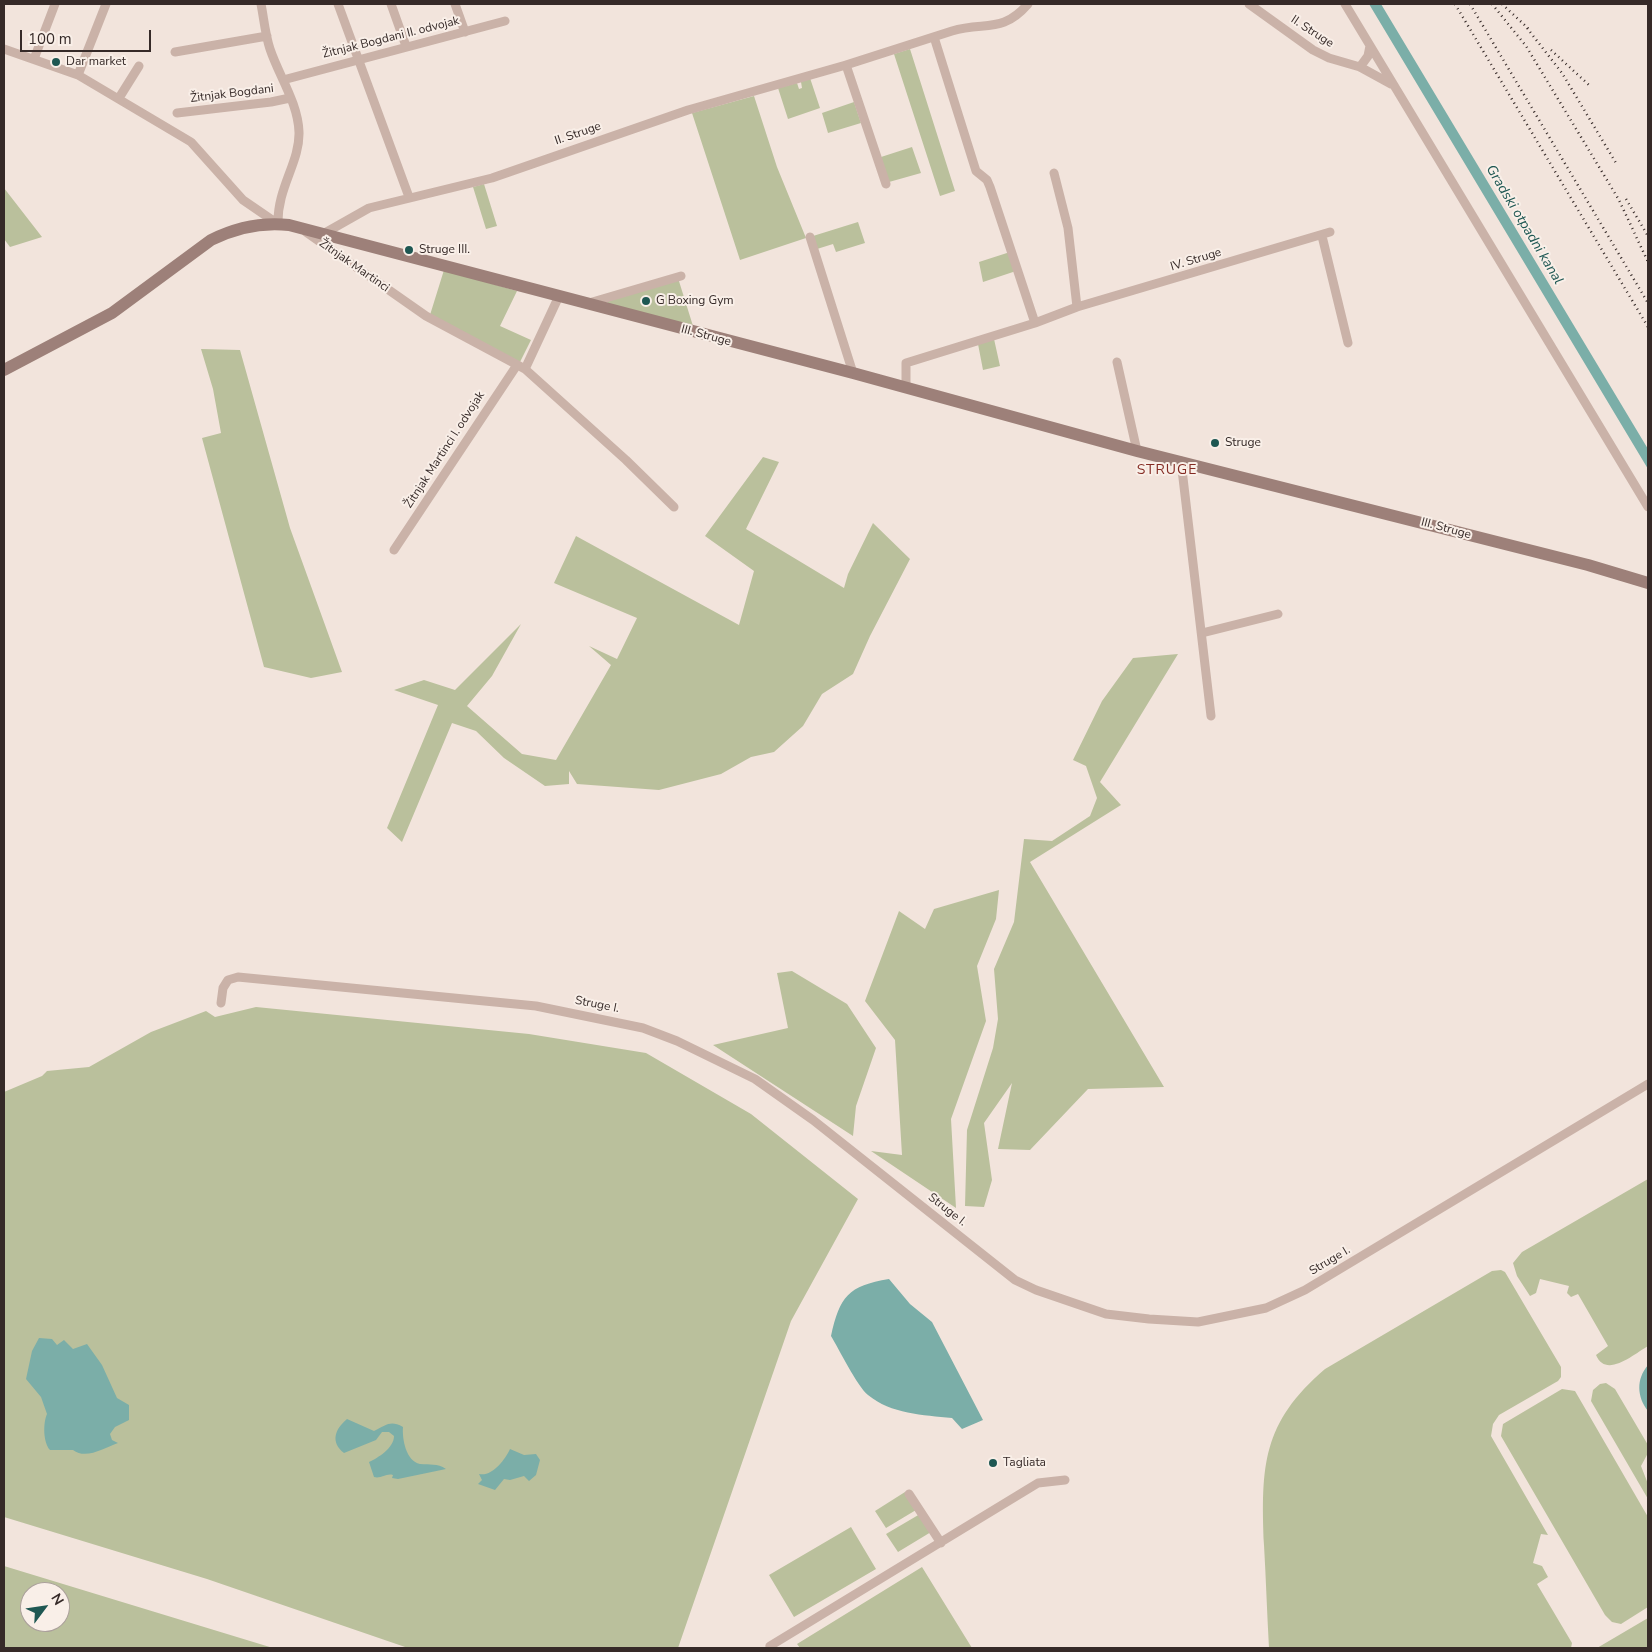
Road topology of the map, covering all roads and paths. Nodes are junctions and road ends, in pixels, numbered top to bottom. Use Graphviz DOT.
graph roads {
  1 [pos="55,4"];
  2 [pos="106,4"];
  3 [pos="262,4"];
  4 [pos="338,4"];
  5 [pos="391,4"];
  6 [pos="455,4"];
  7 [pos="1028,4"];
  8 [pos="1249,4"];
  9 [pos="1345,4"];
  10 [pos="505,20"];
  11 [pos="465,32"];
  12 [pos="267,36"];
  13 [pos="934,37"];
  14 [pos="406,46"];
  15 [pos="1370,46"];
  16 [pos="4,49"];
  17 [pos="175,52"];
  18 [pos="358,58"];
  19 [pos="34,59"];
  20 [pos="846,65"];
  21 [pos="139,66"];
  22 [pos="1360,67"];
  23 [pos="78,75"];
  24 [pos="283,80"];
  25 [pos="1392,84"];
  26 [pos="119,98"];
  27 [pos="290,98"];
  28 [pos="177,113"];
  29 [pos="1054,173"];
  30 [pos="886,184"];
  31 [pos="409,197"];
  32 [pos="278,224"];
  33 [pos="300,228"];
  34 [pos="323,234"];
  35 [pos="810,237"];
  36 [pos="681,276"];
  37 [pos="559,296"];
  38 [pos="587,304"];
  39 [pos="1077,307"];
  40 [pos="1035,323"];
  41 [pos="1348,343"];
  42 [pos="1117,362"];
  43 [pos="521,367"];
  44 [pos="4,370"];
  45 [pos="853,373"];
  46 [pos="906,388"];
  47 [pos="1137,450"];
  48 [pos="1181,461"];
  49 [pos="674,507"];
  50 [pos="1648,507"];
  51 [pos="394,550"];
  52 [pos="1648,583"];
  53 [pos="1278,614"];
  54 [pos="1202,633"];
  55 [pos="1211,716"];
  56 [pos="221,1003"];
  57 [pos="1648,1084"];
  58 [pos="1065,1480"];
  59 [pos="909,1494"];
  60 [pos="940,1543"];
  61 [pos="771,1648"];
  1 -- 19 [label="street"];
  2 -- 23 [label="street"];
  3 -- 12 [label="street, Žitnjak Bogdani"];
  4 -- 18 [label="street"];
  5 -- 14 [label="street"];
  6 -- 11 [label="street"];
  7 -- 13 [label="street, II. Struge"];
  8 -- 22 [label="street, II. Struge"];
  9 -- 15 [label="street"];
  10 -- 11 [label="street, Žitnjak Bogdani II. odvojak"];
  11 -- 14 [label="street, Žitnjak Bogdani II. odvojak"];
  12 -- 17 [label="street"];
  12 -- 24 [label="street, Žitnjak Bogdani"];
  13 -- 20 [label="street, II. Struge"];
  13 -- 40 [label="street"];
  14 -- 18 [label="street, Žitnjak Bogdani II. odvojak"];
  15 -- 22 [label="street"];
  15 -- 25 [label="street"];
  16 -- 19 [label="street"];
  18 -- 24 [label="street, Žitnjak Bogdani II. odvojak"];
  18 -- 31 [label="street"];
  19 -- 23 [label="street"];
  20 -- 30 [label="street"];
  20 -- 31 [label="street, II. Struge"];
  21 -- 26 [label="street"];
  22 -- 25 [label="street, II. Struge"];
  23 -- 26 [label="street"];
  24 -- 27 [label="street, Žitnjak Bogdani"];
  25 -- 50 [label="street"];
  26 -- 32 [label="street"];
  27 -- 28 [label="street, Žitnjak Bogdani"];
  27 -- 32 [label="street, Žitnjak Bogdani"];
  29 -- 39 [label="street"];
  31 -- 34 [label="street, II. Struge"];
  32 -- 33 [label="street, Žitnjak Martinci"];
  32 -- 44 [label="street, Žitnjak Martinci"];
  33 -- 34 [label="street, III. Struge"];
  33 -- 43 [label="street, Žitnjak Martinci"];
  34 -- 37 [label="street, III. Struge"];
  35 -- 45 [label="street"];
  36 -- 38 [label="street"];
  37 -- 38 [label="street, III. Struge"];
  37 -- 43 [label="street"];
  38 -- 45 [label="street, III. Struge"];
  39 -- 40 [label="street, IV. Struge"];
  39 -- 41 [label="street, IV. Struge"];
  40 -- 46 [label="street, IV. Struge"];
  42 -- 47 [label="street"];
  43 -- 49 [label="street, Žitnjak Martinci"];
  43 -- 51 [label="street, Žitnjak Martinci I. odvojak"];
  45 -- 46 [label="street, III. Struge"];
  46 -- 47 [label="street, III. Struge"];
  47 -- 48 [label="street, III. Struge"];
  48 -- 52 [label="street, III. Struge"];
  48 -- 54 [label="street"];
  53 -- 54 [label="street"];
  54 -- 55 [label="street"];
  56 -- 57 [label="street, Struge I."];
  58 -- 60 [label="street"];
  59 -- 60 [label="street"];
  60 -- 61 [label="street"];
}
